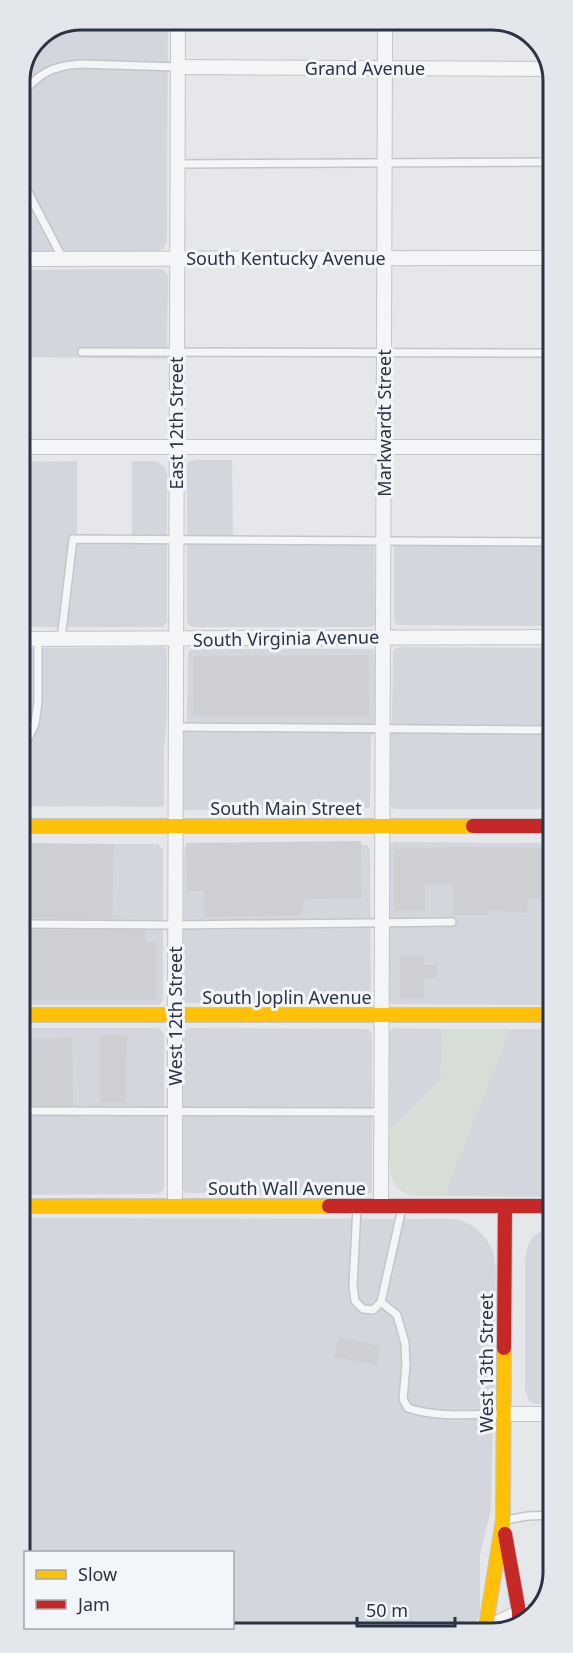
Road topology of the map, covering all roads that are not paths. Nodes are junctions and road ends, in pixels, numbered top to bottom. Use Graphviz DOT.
graph roads {
  1 [pos="178,30"];
  2 [pos="385,30"];
  3 [pos="178,67"];
  4 [pos="385,69"];
  5 [pos="541,69"];
  6 [pos="30,83"];
  7 [pos="543,162"];
  8 [pos="385,163"];
  9 [pos="177,164"];
  10 [pos="30,196"];
  11 [pos="385,258"];
  12 [pos="543,258"];
  13 [pos="30,259"];
  14 [pos="63,259"];
  15 [pos="177,259"];
  16 [pos="82,352"];
  17 [pos="176,352"];
  18 [pos="385,352"];
  19 [pos="543,353"];
  20 [pos="30,447"];
  21 [pos="384,447"];
  22 [pos="543,447"];
  23 [pos="176,448"];
  24 [pos="176,540"];
  25 [pos="383,541"];
  26 [pos="543,542"];
  27 [pos="382,637"];
  28 [pos="543,637"];
  29 [pos="30,639"];
  30 [pos="39,639"];
  31 [pos="61,639"];
  32 [pos="177,639"];
  33 [pos="176,726"];
  34 [pos="381,729"];
  35 [pos="543,730"];
  36 [pos="30,734"];
  37 [pos="30,826"];
  38 [pos="381,826"];
  39 [pos="543,826"];
  40 [pos="176,827"];
  41 [pos="380,922"];
  42 [pos="452,922"];
  43 [pos="30,924"];
  44 [pos="175,925"];
  45 [pos="30,1015"];
  46 [pos="175,1015"];
  47 [pos="380,1015"];
  48 [pos="543,1015"];
  49 [pos="30,1111"];
  50 [pos="175,1112"];
  51 [pos="380,1112"];
  52 [pos="30,1206"];
  53 [pos="175,1206"];
  54 [pos="357,1206"];
  55 [pos="381,1206"];
  56 [pos="403,1206"];
  57 [pos="505,1206"];
  58 [pos="543,1206"];
  59 [pos="381,1302"];
  60 [pos="503,1414"];
  61 [pos="543,1414"];
  62 [pos="543,1515"];
  63 [pos="503,1520"];
  64 [pos="519,1615"];
  65 [pos="486,1623"];
  1 -- 3 [label="street, East 12th Street"];
  2 -- 4 [label="street, Markwardt Street"];
  3 -- 4 [label="street, Grand Avenue"];
  3 -- 6 [label="lane"];
  3 -- 9 [label="street, East 12th Street"];
  4 -- 5 [label="street, Grand Avenue"];
  4 -- 8 [label="street, Markwardt Street"];
  7 -- 8 [label="lane"];
  8 -- 9 [label="lane"];
  8 -- 11 [label="street, Markwardt Street"];
  9 -- 15 [label="street, East 12th Street"];
  10 -- 14 [label="lane"];
  11 -- 12 [label="street, South Kentucky Avenue"];
  11 -- 15 [label="street, South Kentucky Avenue"];
  11 -- 18 [label="street, Markwardt Street"];
  13 -- 14 [label="street, South Kentucky Avenue"];
  14 -- 15 [label="street, South Kentucky Avenue"];
  15 -- 17 [label="street, East 12th Street"];
  16 -- 17 [label="lane"];
  17 -- 18 [label="lane"];
  17 -- 23 [label="street, East 12th Street"];
  18 -- 19 [label="lane"];
  18 -- 21 [label="street, Markwardt Street"];
  20 -- 23 [label="street"];
  21 -- 22 [label="street"];
  21 -- 23 [label="street"];
  21 -- 25 [label="street, Markwardt Street"];
  23 -- 24 [label="street, East 12th Street"];
  24 -- 25 [label="lane"];
  24 -- 31 [label="lane"];
  24 -- 32 [label="street, East 12th Street"];
  25 -- 26 [label="lane"];
  25 -- 27 [label="street, Markwardt Street"];
  27 -- 28 [label="street, South Virginia Avenue"];
  27 -- 32 [label="street, South Virginia Avenue"];
  27 -- 34 [label="street, Markwardt Street"];
  29 -- 30 [label="street, South Virginia Avenue"];
  30 -- 31 [label="street, South Virginia Avenue"];
  30 -- 36 [label="lane"];
  31 -- 32 [label="street, South Virginia Avenue"];
  32 -- 33 [label="street, East 12th Street"];
  33 -- 34 [label="lane"];
  33 -- 40 [label="street, East 12th Street"];
  34 -- 35 [label="lane"];
  34 -- 38 [label="street, Markwardt Street"];
  37 -- 40 [label="street, South Main Street"];
  38 -- 39 [label="street, South Main Street"];
  38 -- 40 [label="street, South Main Street"];
  38 -- 41 [label="street, Markwardt Street"];
  40 -- 44 [label="street, West 12th Street"];
  41 -- 42 [label="lane"];
  41 -- 44 [label="lane"];
  41 -- 47 [label="street, Markwardt Street"];
  43 -- 44 [label="lane"];
  44 -- 46 [label="street, West 12th Street"];
  45 -- 46 [label="street, South Joplin Avenue"];
  46 -- 47 [label="street, South Joplin Avenue"];
  46 -- 50 [label="street, West 12th Street"];
  47 -- 48 [label="street, South Joplin Avenue"];
  47 -- 51 [label="street, Markwardt Street"];
  49 -- 50 [label="lane"];
  50 -- 51 [label="lane"];
  50 -- 53 [label="street, West 12th Street"];
  51 -- 55 [label="street, Markwardt Street"];
  52 -- 53 [label="street, South Wall Avenue"];
  53 -- 54 [label="street, South Wall Avenue"];
  54 -- 55 [label="street, South Wall Avenue"];
  54 -- 59 [label="lane"];
  55 -- 56 [label="street, South Wall Avenue"];
  56 -- 57 [label="street, South Wall Avenue"];
  56 -- 59 [label="lane"];
  57 -- 58 [label="street, South Wall Avenue"];
  57 -- 60 [label="street, West 13th Street"];
  59 -- 60 [label="lane"];
  60 -- 61 [label="street"];
  60 -- 63 [label="street, West 13th Street"];
  62 -- 63 [label="lane"];
  63 -- 64 [label="street, West 13th Street"];
  63 -- 65 [label="street, West 13th Street"];
}
